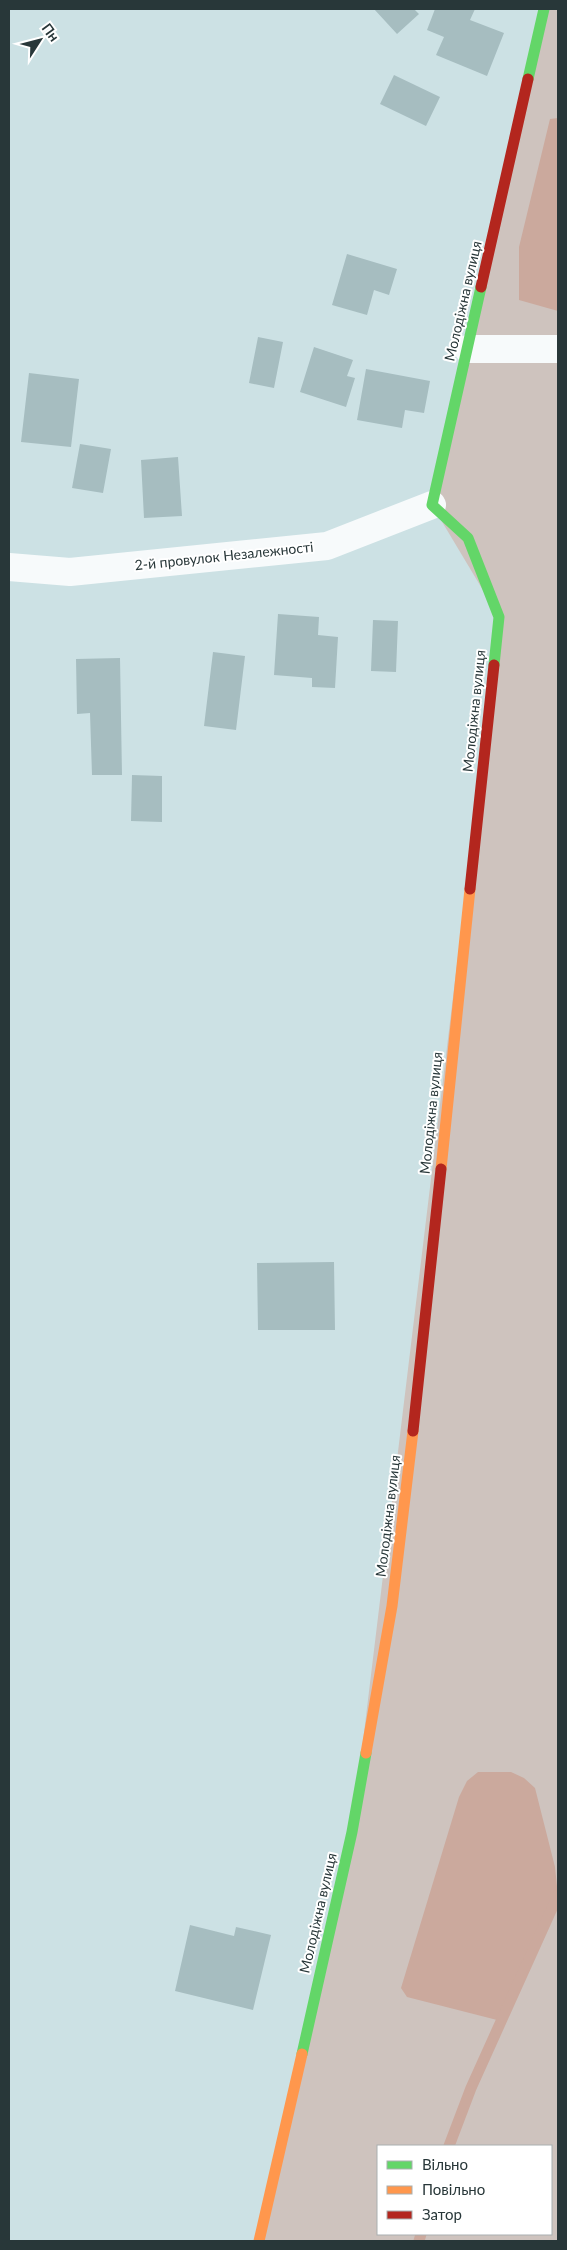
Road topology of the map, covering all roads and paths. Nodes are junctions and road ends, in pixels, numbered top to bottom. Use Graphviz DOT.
graph roads {
  1 [pos="544,9"];
  2 [pos="468,349"];
  3 [pos="558,349"];
  4 [pos="432,505"];
  5 [pos="9,567"];
  6 [pos="259,2241"];
  1 -- 2 [label="street, Молодіжна вулиця"];
  2 -- 3 [label="street"];
  2 -- 4 [label="street, Молодіжна вулиця"];
  4 -- 5 [label="street, 2-й провулок Незалежності"];
  4 -- 6 [label="street, Молодіжна вулиця"];
}
